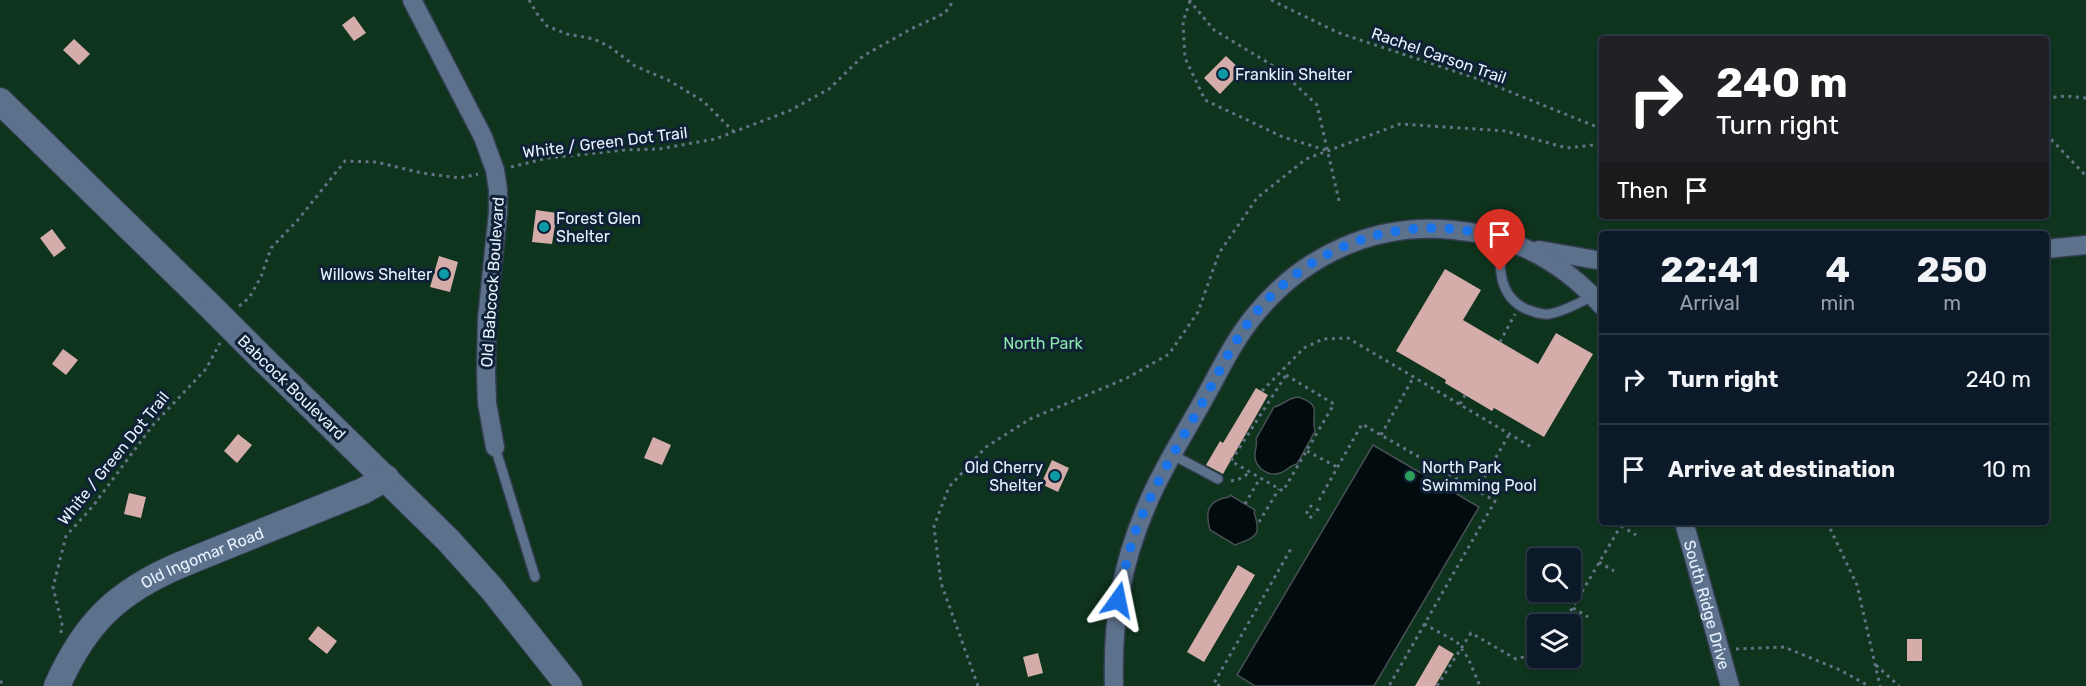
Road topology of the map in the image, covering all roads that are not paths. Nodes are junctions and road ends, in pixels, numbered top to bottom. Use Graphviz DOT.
graph roads {
  1 [pos="412,0"];
  2 [pos="0,101"];
  3 [pos="1503,239"];
  4 [pos="2086,245"];
  5 [pos="1523,247"];
  6 [pos="2049,249"];
  7 [pos="1599,260"];
  8 [pos="1598,301"];
  9 [pos="495,447"];
  10 [pos="1173,454"];
  11 [pos="386,478"];
  12 [pos="1218,478"];
  13 [pos="1685,525"];
  14 [pos="535,577"];
  15 [pos="57,686"];
  16 [pos="569,686"];
  17 [pos="1114,686"];
  18 [pos="1730,686"];
  1 -- 9 [label="street, Old Babcock Boulevard"];
  2 -- 11 [label="main road, Babcock Boulevard, bridge"];
  3 -- 5 [label="street"];
  3 -- 8 [label="lane"];
  3 -- 10 [label="street"];
  4 -- 6 [label="street"];
  5 -- 7 [label="street"];
  5 -- 8 [label="street"];
  9 -- 14 [label="lane, Old Babcock Boulevard"];
  10 -- 12 [label="lane"];
  10 -- 17 [label="street"];
  11 -- 15 [label="main road, Old Ingomar Road"];
  11 -- 16 [label="main road, Babcock Boulevard"];
  13 -- 18 [label="street, South Ridge Drive"];
}
